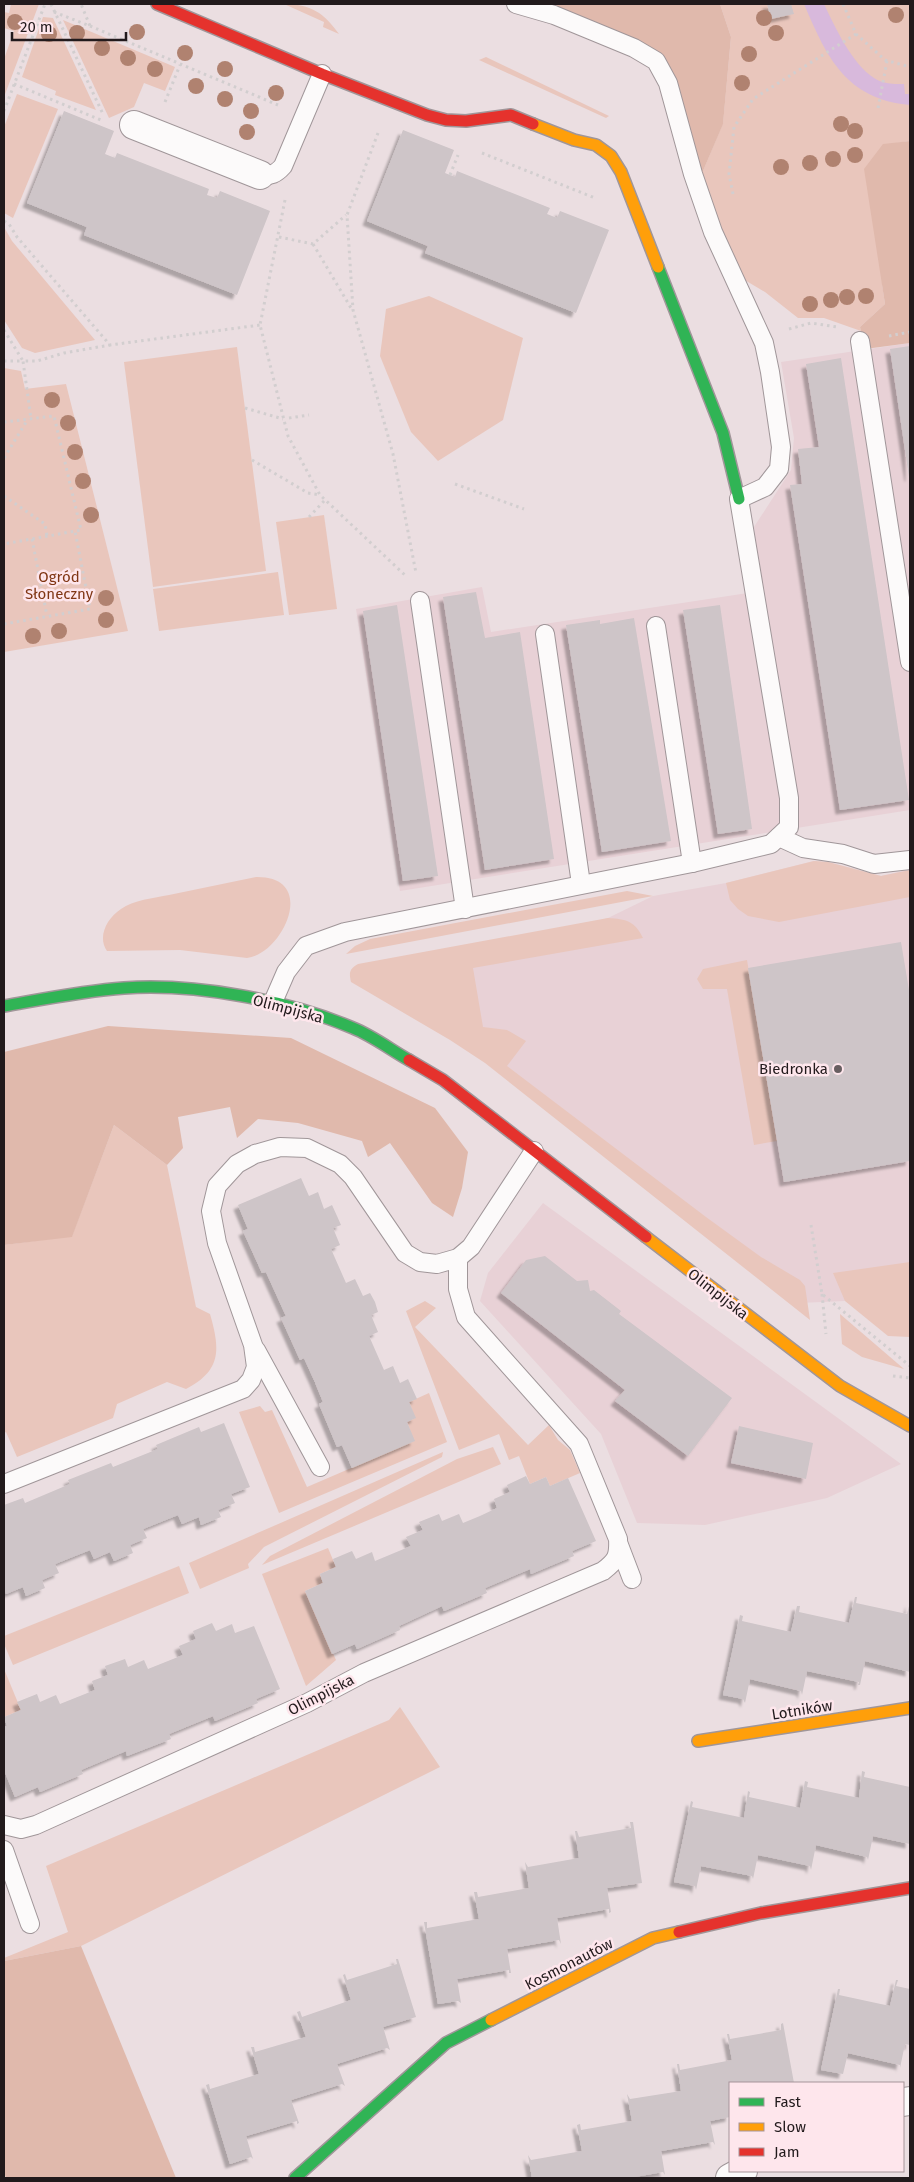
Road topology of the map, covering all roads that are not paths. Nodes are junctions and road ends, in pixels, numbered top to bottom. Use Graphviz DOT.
graph roads {
  1 [pos="157,4"];
  2 [pos="516,4"];
  3 [pos="322,74"];
  4 [pos="121,124"];
  5 [pos="260,174"];
  6 [pos="860,341"];
  7 [pos="739,499"];
  8 [pos="420,601"];
  9 [pos="656,626"];
  10 [pos="544,634"];
  11 [pos="910,662"];
  12 [pos="779,837"];
  13 [pos="910,860"];
  14 [pos="692,863"];
  15 [pos="581,884"];
  16 [pos="465,909"];
  17 [pos="273,1002"];
  18 [pos="4,1006"];
  19 [pos="534,1151"];
  20 [pos="458,1258"];
  21 [pos="253,1345"];
  22 [pos="910,1426"];
  23 [pos="320,1467"];
  24 [pos="4,1484"];
  25 [pos="618,1540"];
  26 [pos="632,1580"];
  27 [pos="910,1708"];
  28 [pos="698,1741"];
  29 [pos="4,1825"];
  30 [pos="4,1850"];
  31 [pos="910,1888"];
  32 [pos="30,1924"];
  33 [pos="741,2172"];
  34 [pos="295,2178"];
  35 [pos="730,2178"];
  1 -- 3 [label="street"];
  2 -- 7 [label="lane"];
  3 -- 5 [label="lane"];
  3 -- 7 [label="street"];
  4 -- 5 [label="street"];
  6 -- 11 [label="lane"];
  7 -- 12 [label="lane"];
  8 -- 16 [label="lane"];
  9 -- 14 [label="lane"];
  10 -- 15 [label="lane"];
  12 -- 13 [label="lane"];
  12 -- 14 [label="lane"];
  14 -- 15 [label="lane"];
  15 -- 16 [label="lane"];
  16 -- 17 [label="lane"];
  17 -- 18 [label="street, Olimpijska"];
  17 -- 19 [label="street, Olimpijska"];
  19 -- 20 [label="lane"];
  19 -- 22 [label="street, Olimpijska"];
  20 -- 21 [label="lane"];
  20 -- 25 [label="lane"];
  21 -- 23 [label="lane"];
  21 -- 24 [label="lane"];
  25 -- 26 [label="lane"];
  25 -- 29 [label="lane, Olimpijska"];
  27 -- 28 [label="street, Lotników"];
  30 -- 32 [label="lane"];
  31 -- 34 [label="street, Kosmonautów"];
  33 -- 35 [label="street"];
}
